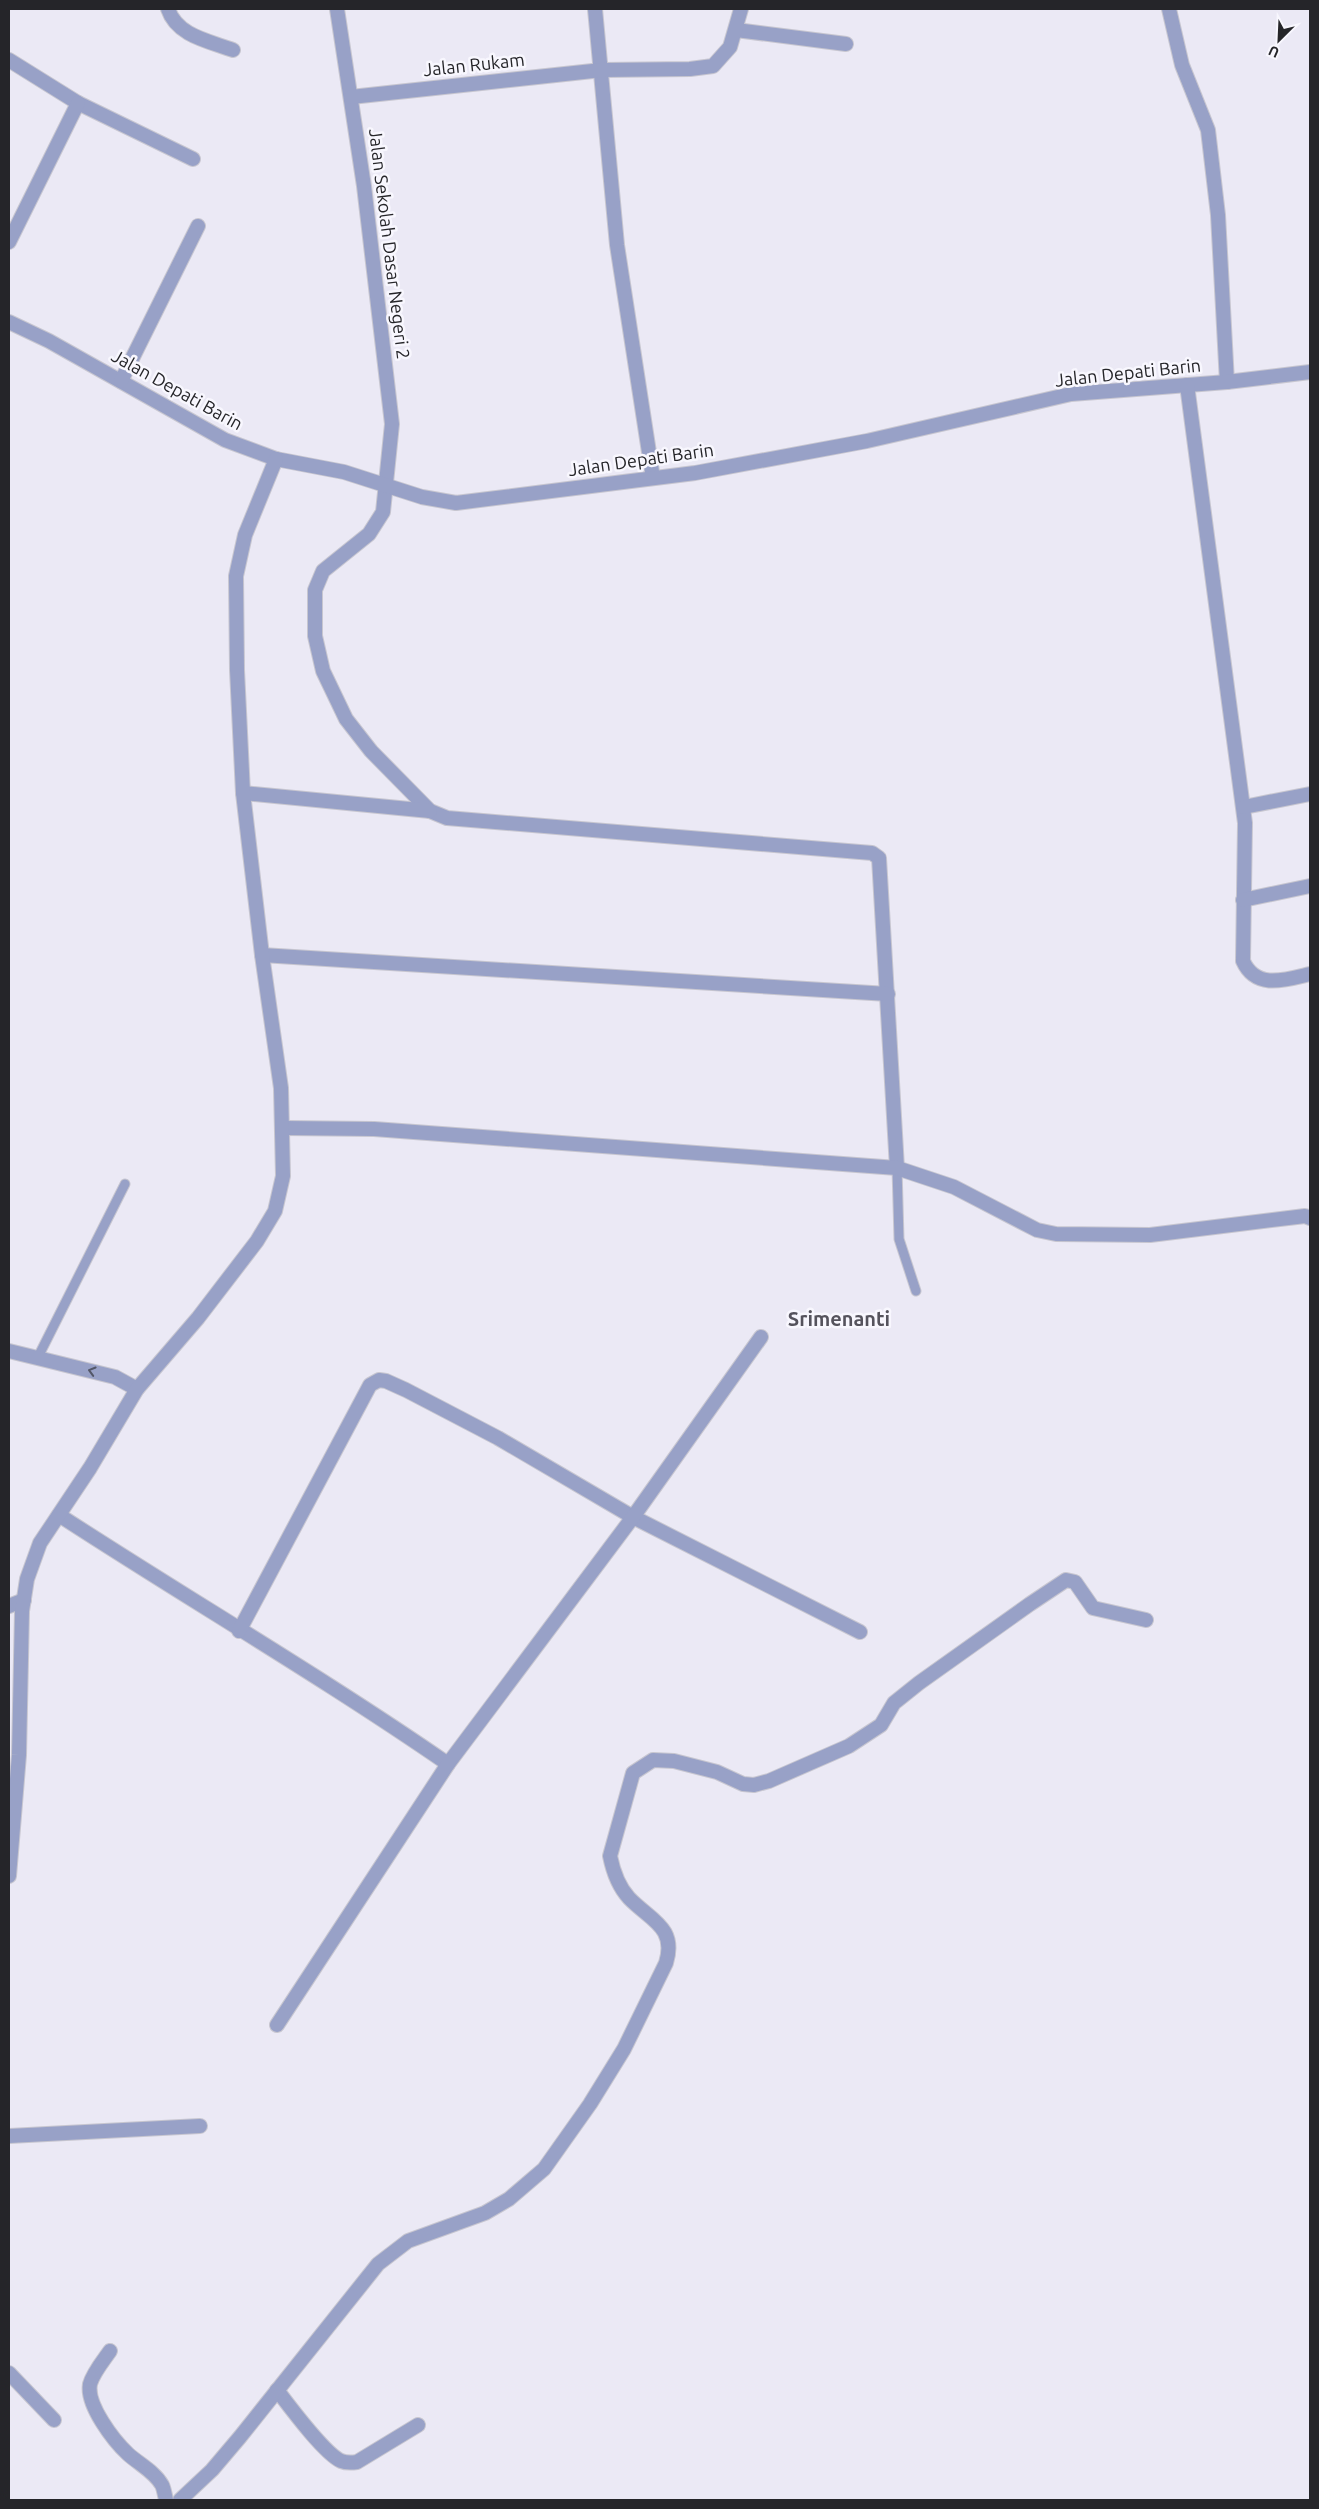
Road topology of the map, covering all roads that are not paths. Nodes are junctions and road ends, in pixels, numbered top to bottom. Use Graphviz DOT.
graph roads {
  1 [pos="168,9"];
  2 [pos="337,9"];
  3 [pos="595,9"];
  4 [pos="741,9"];
  5 [pos="1169,9"];
  6 [pos="736,30"];
  7 [pos="846,44"];
  8 [pos="233,50"];
  9 [pos="9,60"];
  10 [pos="602,70"];
  11 [pos="351,97"];
  12 [pos="78,103"];
  13 [pos="193,159"];
  14 [pos="198,226"];
  15 [pos="9,242"];
  16 [pos="9,322"];
  17 [pos="1310,372"];
  18 [pos="121,381"];
  19 [pos="1227,382"];
  20 [pos="1187,385"];
  21 [pos="276,459"];
  22 [pos="653,478"];
  23 [pos="385,484"];
  24 [pos="243,793"];
  25 [pos="1310,794"];
  26 [pos="1244,807"];
  27 [pos="430,811"];
  28 [pos="1310,886"];
  29 [pos="1243,900"];
  30 [pos="262,955"];
  31 [pos="1310,974"];
  32 [pos="888,994"];
  33 [pos="284,1128"];
  34 [pos="897,1168"];
  35 [pos="125,1184"];
  36 [pos="1310,1218"];
  37 [pos="916,1291"];
  38 [pos="761,1337"];
  39 [pos="9,1351"];
  40 [pos="38,1358"];
  41 [pos="137,1389"];
  42 [pos="59,1515"];
  43 [pos="633,1517"];
  44 [pos="24,1600"];
  45 [pos="9,1606"];
  46 [pos="1146,1620"];
  47 [pos="239,1631"];
  48 [pos="860,1632"];
  49 [pos="448,1764"];
  50 [pos="9,1876"];
  51 [pos="276,2025"];
  52 [pos="200,2126"];
  53 [pos="9,2136"];
  54 [pos="110,2351"];
  55 [pos="9,2373"];
  56 [pos="277,2390"];
  57 [pos="54,2420"];
  58 [pos="418,2425"];
  59 [pos="166,2500"];
  60 [pos="180,2500"];
  1 -- 8 [label="street"];
  2 -- 11 [label="street, Jalan Sekolah Dasar Negeri 2"];
  3 -- 10 [label="street"];
  4 -- 6 [label="street, Jalan Rukam"];
  5 -- 19 [label="street"];
  6 -- 7 [label="street"];
  6 -- 10 [label="street, Jalan Rukam"];
  9 -- 12 [label="street"];
  10 -- 11 [label="street, Jalan Rukam"];
  10 -- 22 [label="street"];
  11 -- 23 [label="street, Jalan Sekolah Dasar Negeri 2"];
  12 -- 13 [label="street"];
  12 -- 15 [label="street"];
  14 -- 18 [label="street"];
  16 -- 18 [label="street, Jalan Depati Barin"];
  17 -- 19 [label="street, Jalan Depati Barin"];
  18 -- 21 [label="street, Jalan Depati Barin"];
  19 -- 20 [label="street, Jalan Depati Barin"];
  20 -- 22 [label="street, Jalan Depati Barin"];
  20 -- 26 [label="street"];
  21 -- 23 [label="street, Jalan Depati Barin"];
  21 -- 24 [label="street"];
  22 -- 23 [label="street, Jalan Depati Barin"];
  23 -- 27 [label="street, Jalan Sekolah Dasar Negeri 2"];
  24 -- 27 [label="street"];
  24 -- 30 [label="street"];
  25 -- 26 [label="street"];
  26 -- 29 [label="street"];
  27 -- 32 [label="street"];
  28 -- 29 [label="street"];
  29 -- 31 [label="street"];
  30 -- 32 [label="street"];
  30 -- 33 [label="street"];
  32 -- 34 [label="street"];
  33 -- 34 [label="street"];
  33 -- 41 [label="street"];
  34 -- 36 [label="street"];
  34 -- 37 [label="lane"];
  35 -- 40 [label="lane"];
  38 -- 43 [label="street"];
  39 -- 40 [label="street"];
  41 -- 40 [label="street, one-way"];
  41 -- 42 [label="street"];
  42 -- 44 [label="street"];
  42 -- 47 [label="street"];
  43 -- 47 [label="street"];
  43 -- 48 [label="street"];
  43 -- 49 [label="street"];
  44 -- 45 [label="street"];
  44 -- 50 [label="street"];
  46 -- 56 [label="street"];
  47 -- 49 [label="street"];
  49 -- 51 [label="street"];
  52 -- 53 [label="street"];
  54 -- 59 [label="street"];
  55 -- 57 [label="street"];
  56 -- 58 [label="street"];
  56 -- 60 [label="street"];
}
